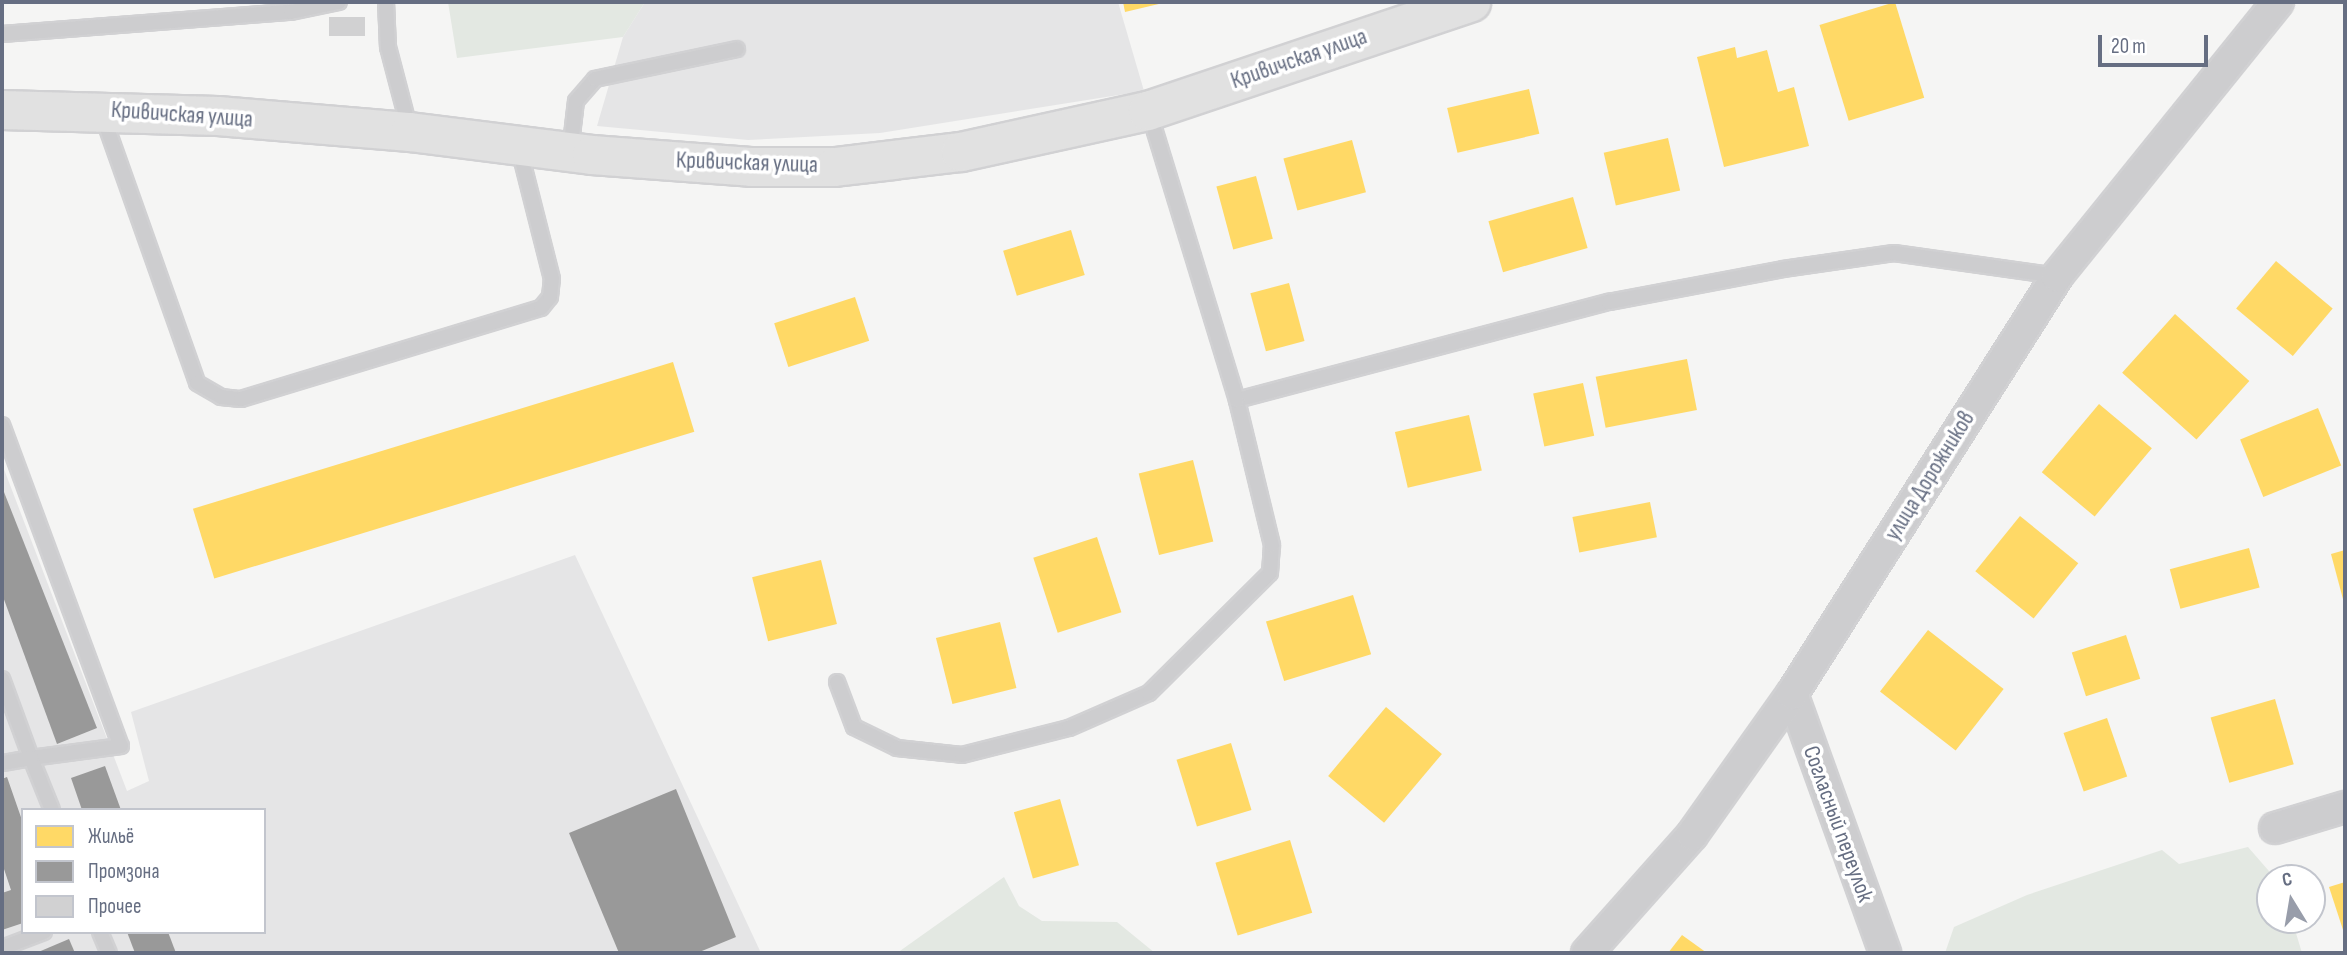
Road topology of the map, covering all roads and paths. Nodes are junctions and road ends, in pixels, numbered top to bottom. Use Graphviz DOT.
graph roads {
  1 [pos="339,2"];
  2 [pos="386,2"];
  3 [pos="1471,2"];
  4 [pos="2278,2"];
  5 [pos="2,34"];
  6 [pos="737,49"];
  7 [pos="2,110"];
  8 [pos="100,110"];
  9 [pos="1148,111"];
  10 [pos="410,132"];
  11 [pos="518,146"];
  12 [pos="570,152"];
  13 [pos="2057,276"];
  14 [pos="1237,400"];
  15 [pos="2,425"];
  16 [pos="2,679"];
  17 [pos="837,682"];
  18 [pos="1792,694"];
  19 [pos="32,758"];
  20 [pos="2,763"];
  21 [pos="2345,807"];
  22 [pos="51,808"];
  23 [pos="2275,828"];
  24 [pos="39,934"];
  25 [pos="101,934"];
  26 [pos="2,948"];
  27 [pos="109,953"];
  28 [pos="1587,953"];
  29 [pos="1885,953"];
  1 -- 5 [label="lane"];
  2 -- 10 [label="lane"];
  3 -- 9 [label="street, Кривичская улица"];
  4 -- 13 [label="street, улица Дорожников"];
  6 -- 12 [label="lane"];
  7 -- 8 [label="street, Кривичская улица"];
  8 -- 10 [label="street, Кривичская улица"];
  8 -- 11 [label="lane"];
  9 -- 12 [label="street, Кривичская улица"];
  9 -- 14 [label="lane"];
  10 -- 11 [label="street, Кривичская улица"];
  11 -- 12 [label="street, Кривичская улица"];
  13 -- 14 [label="lane"];
  13 -- 18 [label="street, улица Дорожников"];
  14 -- 17 [label="lane"];
  15 -- 19 [label="lane"];
  16 -- 19 [label="lane"];
  18 -- 28 [label="street, улица Дорожников"];
  18 -- 29 [label="street, Согласный переулок"];
  19 -- 20 [label="lane"];
  19 -- 22 [label="lane"];
  21 -- 23 [label="street"];
  24 -- 26 [label="lane"];
  25 -- 27 [label="lane"];
}
